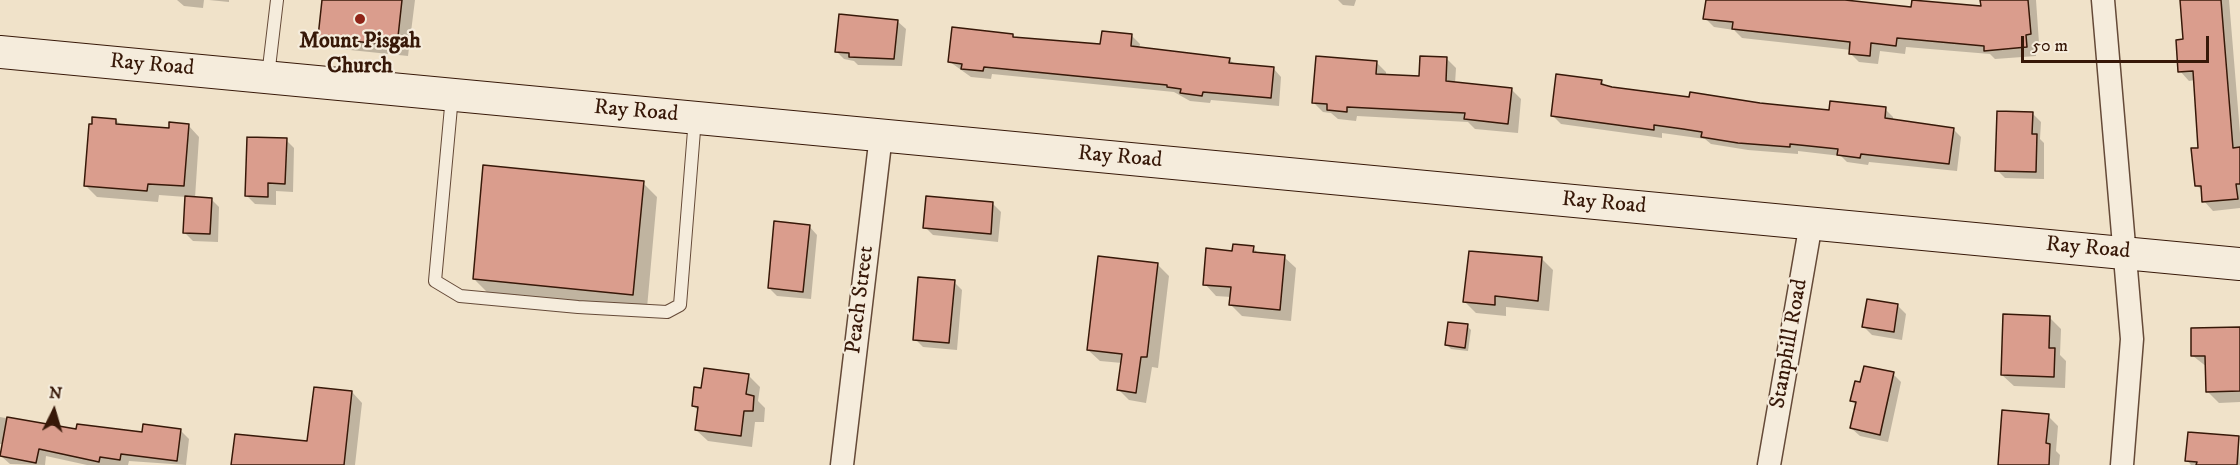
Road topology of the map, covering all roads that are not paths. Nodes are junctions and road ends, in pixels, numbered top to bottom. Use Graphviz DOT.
graph roads {
  1 [pos="277,0"];
  2 [pos="2103,0"];
  3 [pos="0,52"];
  4 [pos="268,77"];
  5 [pos="452,95"];
  6 [pos="695,118"];
  7 [pos="881,135"];
  8 [pos="1811,223"];
  9 [pos="2124,253"];
  10 [pos="2240,264"];
  11 [pos="842,465"];
  12 [pos="1769,465"];
  13 [pos="2122,465"];
  1 -- 4 [label="lane"];
  2 -- 9 [label="street"];
  3 -- 4 [label="street, Ray Road"];
  4 -- 5 [label="street, Ray Road"];
  5 -- 6 [label="street, Ray Road"];
  5 -- 6 [label="lane"];
  6 -- 7 [label="street, Ray Road"];
  7 -- 8 [label="street, Ray Road"];
  7 -- 11 [label="street, Peach Street"];
  8 -- 9 [label="street, Ray Road"];
  8 -- 12 [label="street, Stanphill Road"];
  9 -- 10 [label="street, Ray Road"];
  9 -- 13 [label="street"];
}
